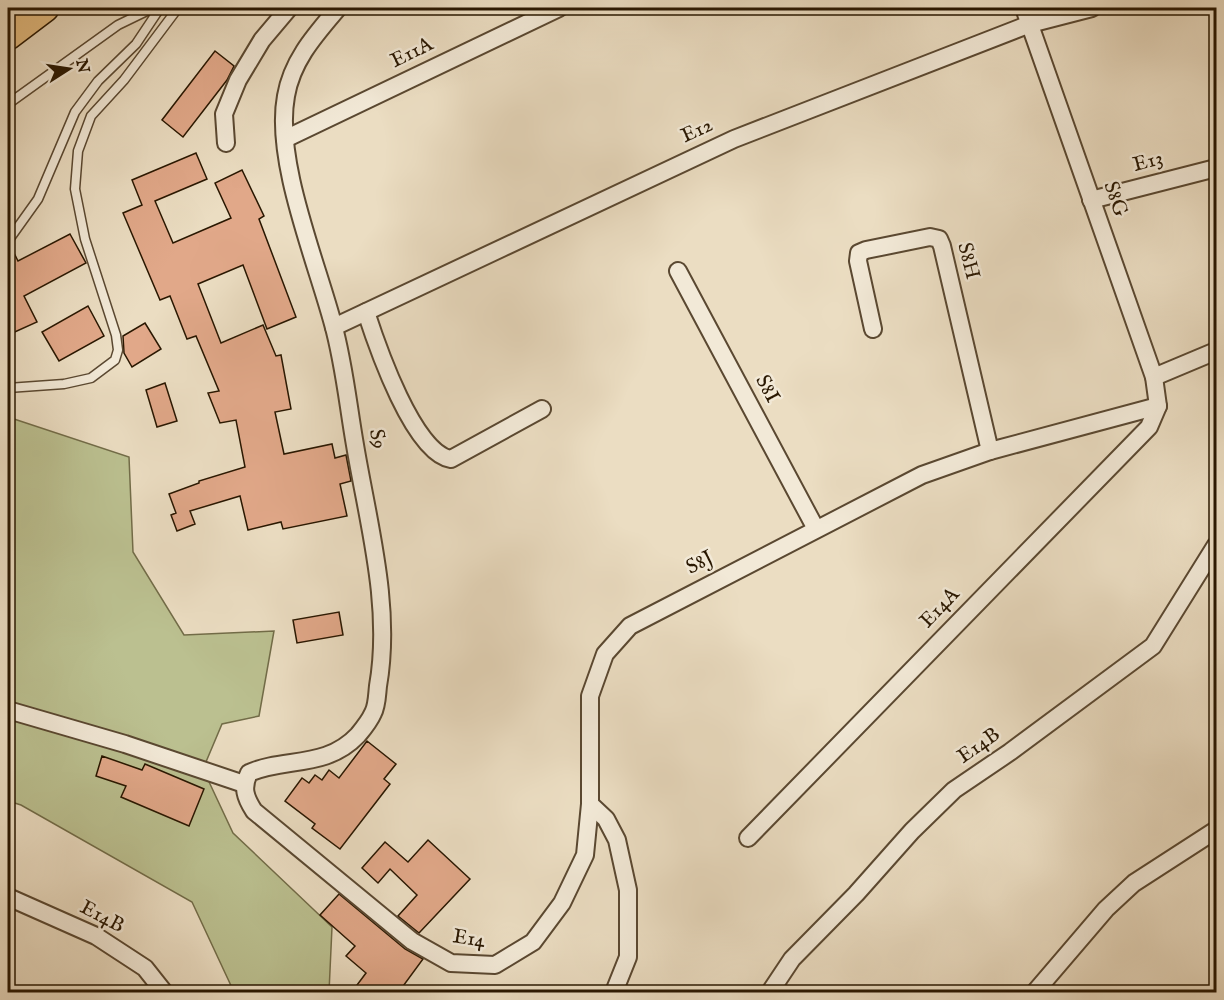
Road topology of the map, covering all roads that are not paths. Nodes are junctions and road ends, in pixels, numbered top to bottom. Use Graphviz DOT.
graph roads {
  1 [pos="45,8"];
  2 [pos="153,8"];
  3 [pos="160,8"];
  4 [pos="178,8"];
  5 [pos="289,8"];
  6 [pos="338,8"];
  7 [pos="559,8"];
  8 [pos="1024,8"];
  9 [pos="1092,8"];
  10 [pos="1030,24"];
  11 [pos="8,36"];
  12 [pos="8,104"];
  13 [pos="285,139"];
  14 [pos="226,142"];
  15 [pos="1216,168"];
  16 [pos="1091,200"];
  17 [pos="8,241"];
  18 [pos="678,271"];
  19 [pos="366,312"];
  20 [pos="334,327"];
  21 [pos="873,329"];
  22 [pos="1216,351"];
  23 [pos="1154,377"];
  24 [pos="8,388"];
  25 [pos="1158,406"];
  26 [pos="543,409"];
  27 [pos="990,451"];
  28 [pos="816,529"];
  29 [pos="1216,545"];
  30 [pos="8,710"];
  31 [pos="244,783"];
  32 [pos="590,804"];
  33 [pos="1216,830"];
  34 [pos="748,838"];
  35 [pos="8,897"];
  36 [pos="164,993"];
  37 [pos="614,993"];
  38 [pos="770,993"];
  39 [pos="1035,993"];
  1 -- 11 [label="highway"];
  2 -- 12 [label="lane"];
  3 -- 17 [label="lane"];
  4 -- 24 [label="lane"];
  5 -- 14 [label="street"];
  6 -- 13 [label="street, S9"];
  7 -- 13 [label="street, E11A"];
  8 -- 10 [label="street, S8G"];
  9 -- 10 [label="street, E12"];
  10 -- 16 [label="street, S8G"];
  10 -- 19 [label="street, E12"];
  13 -- 20 [label="street, S9"];
  15 -- 16 [label="street, E13"];
  16 -- 23 [label="street, S8G"];
  18 -- 28 [label="street, S8I"];
  19 -- 20 [label="street, E12"];
  19 -- 26 [label="street"];
  20 -- 31 [label="street, S9"];
  21 -- 27 [label="street, S8H"];
  22 -- 23 [label="street"];
  23 -- 25 [label="street, S8G"];
  25 -- 27 [label="street, S8J"];
  25 -- 34 [label="street, E14A"];
  27 -- 28 [label="street, S8J"];
  28 -- 32 [label="street, S8J"];
  29 -- 38 [label="street, E14B"];
  30 -- 31 [label="street"];
  31 -- 32 [label="street, E14"];
  32 -- 37 [label="street"];
  33 -- 39 [label="street"];
  35 -- 36 [label="street, E14B"];
}
